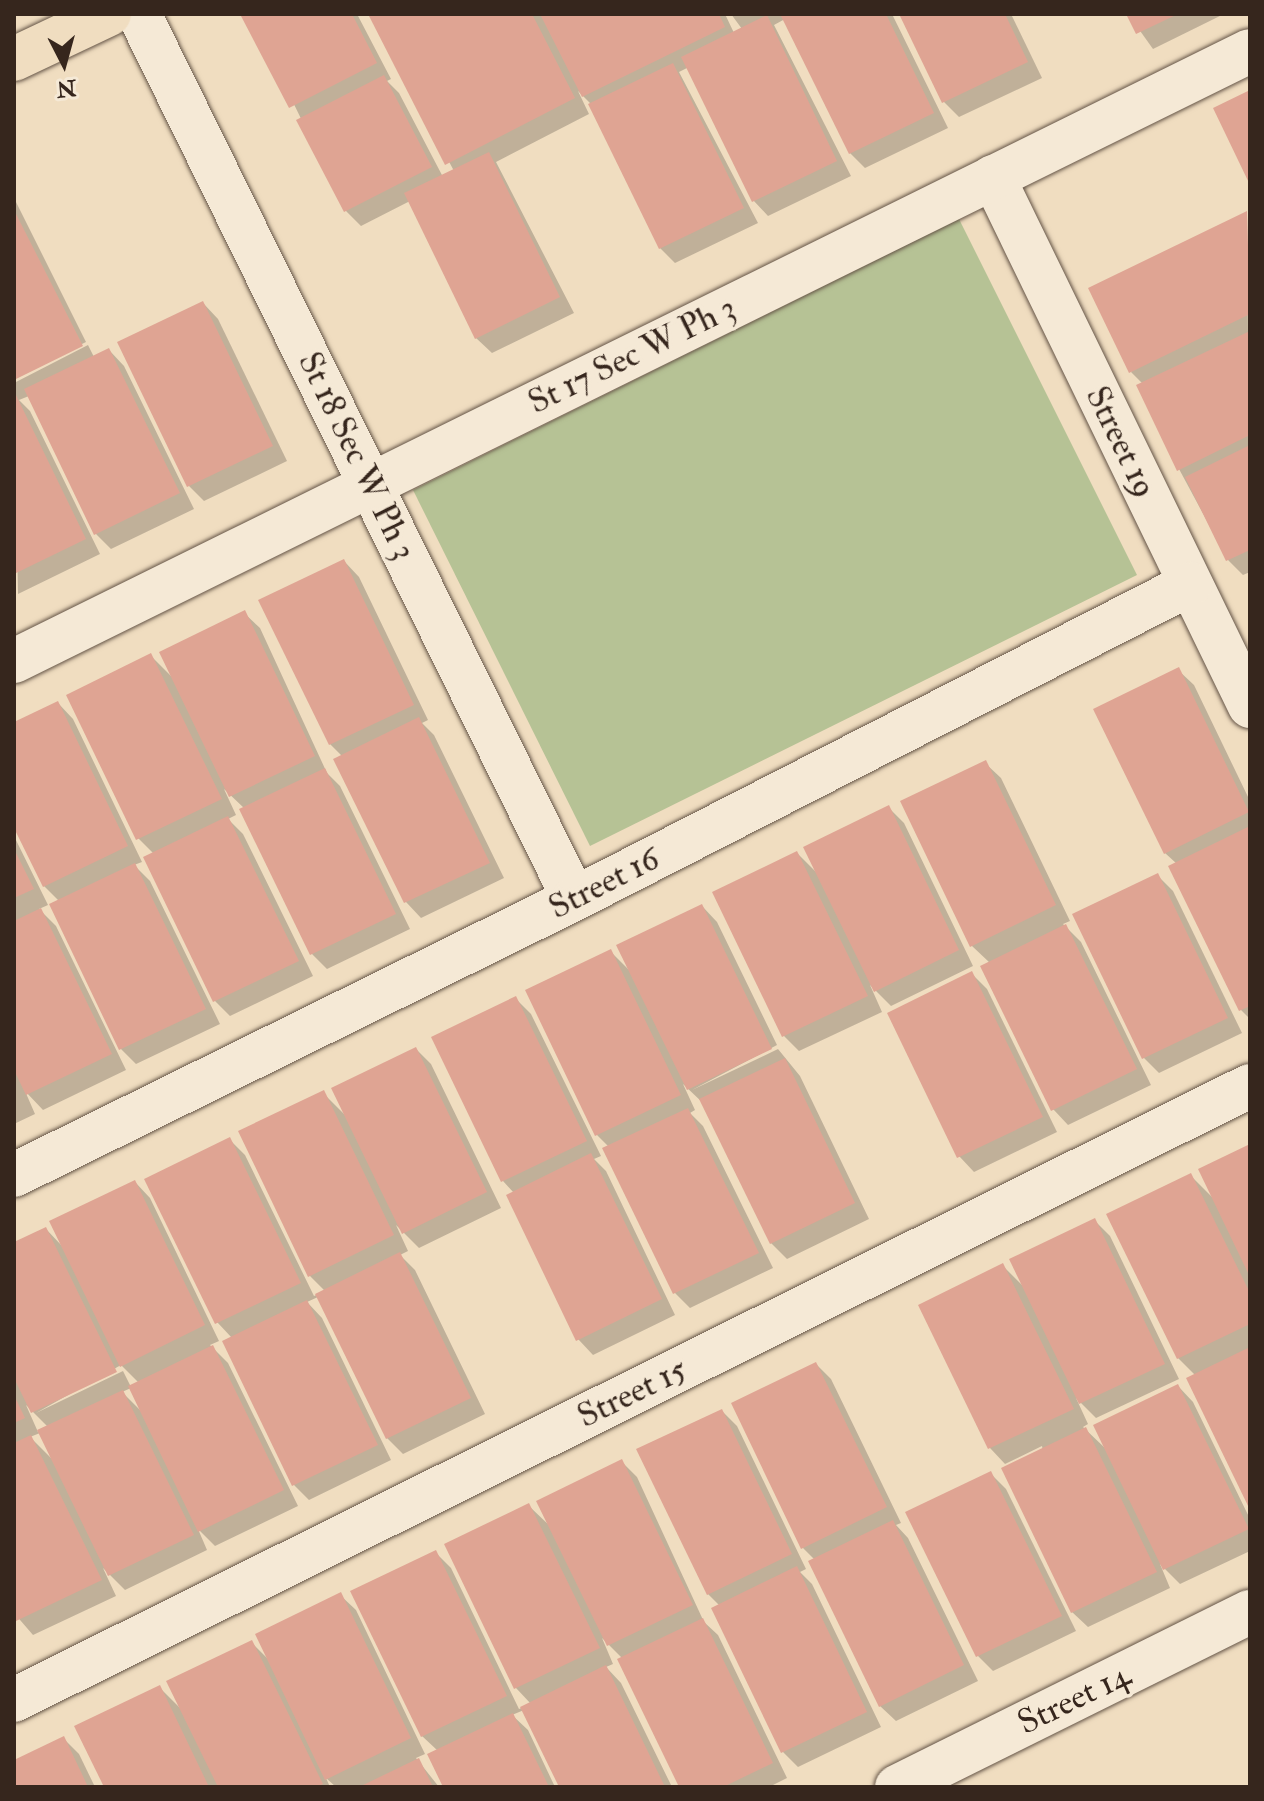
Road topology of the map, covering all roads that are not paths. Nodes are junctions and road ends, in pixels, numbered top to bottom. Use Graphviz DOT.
graph roads {
  1 [pos="109,14"];
  2 [pos="139,14"];
  3 [pos="1250,51"];
  4 [pos="14,59"];
  5 [pos="993,177"];
  6 [pos="371,483"];
  7 [pos="1190,584"];
  8 [pos="14,661"];
  9 [pos="1250,706"];
  10 [pos="574,899"];
  11 [pos="1250,1086"];
  12 [pos="14,1175"];
  13 [pos="1250,1612"];
  14 [pos="14,1700"];
  15 [pos="897,1787"];
  1 -- 4 [label="main road"];
  2 -- 6 [label="street, St 18 Sec W Ph 3"];
  3 -- 5 [label="street, St 17 Sec W Ph 3"];
  5 -- 6 [label="street, St 17 Sec W Ph 3"];
  5 -- 7 [label="street, Street 19"];
  6 -- 8 [label="street, St 17 Sec W Ph 3"];
  6 -- 10 [label="street, St 18 Sec W Ph 3"];
  7 -- 9 [label="street, Street 19"];
  7 -- 10 [label="street, Street 16"];
  10 -- 12 [label="street, Street 16"];
  11 -- 14 [label="street, Street 15"];
  13 -- 15 [label="street, Street 14"];
}
